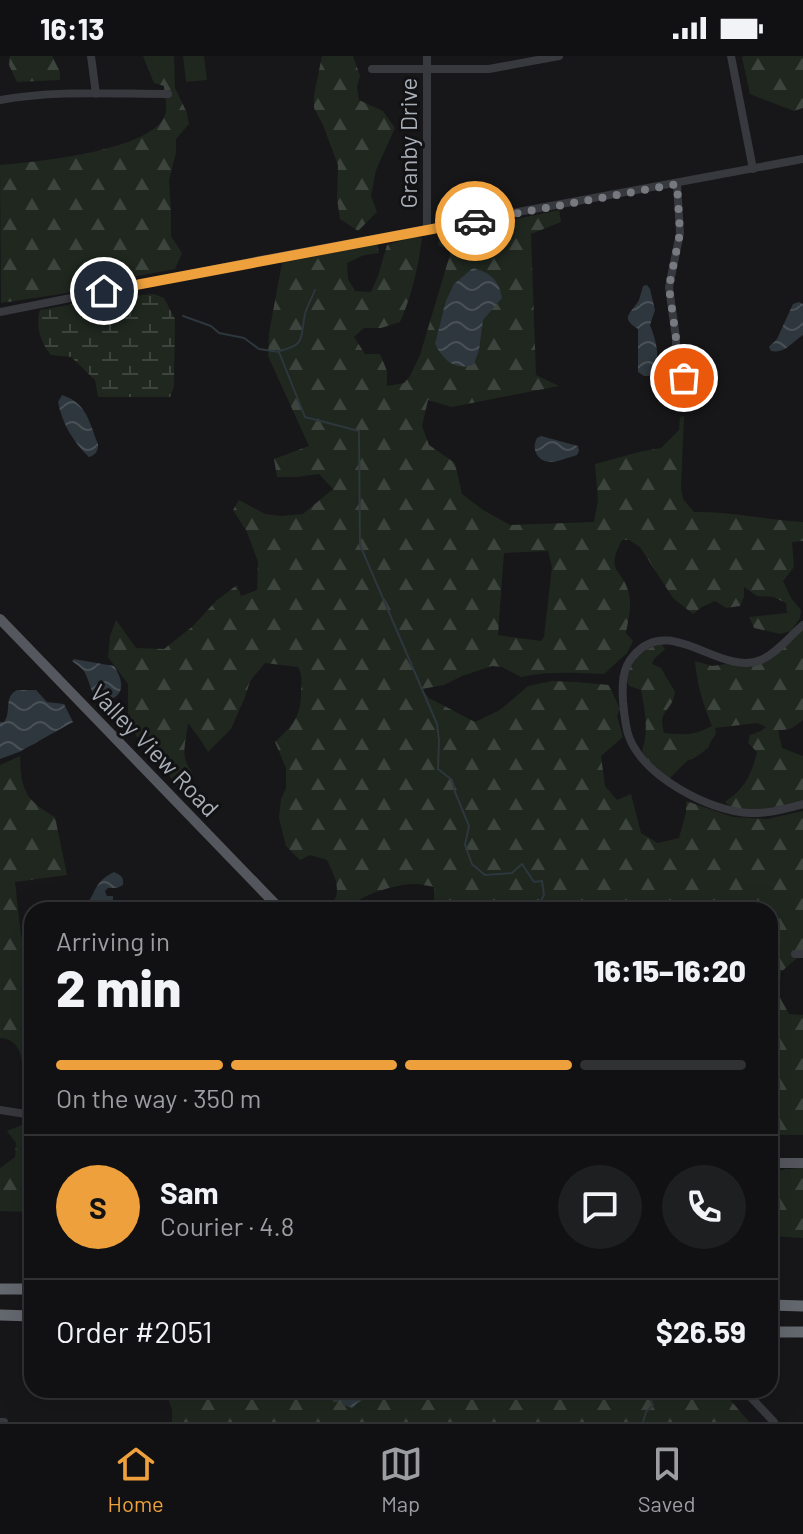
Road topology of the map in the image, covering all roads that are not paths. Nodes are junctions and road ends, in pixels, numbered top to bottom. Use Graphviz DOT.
graph roads {
  1 [pos="91,56"];
  2 [pos="427,56"];
  3 [pos="559,56"];
  4 [pos="731,56"];
  5 [pos="372,69"];
  6 [pos="428,70"];
  7 [pos="96,94"];
  8 [pos="168,94"];
  9 [pos="0,100"];
  10 [pos="803,159"];
  11 [pos="753,169"];
  12 [pos="677,184"];
  13 [pos="427,229"];
  14 [pos="0,312"];
  15 [pos="676,375"];
  16 [pos="0,619"];
  17 [pos="803,625"];
  18 [pos="803,804"];
  19 [pos="273,902"];
  20 [pos="0,1110"];
  21 [pos="24,1114"];
  22 [pos="778,1163"];
  23 [pos="803,1163"];
  24 [pos="0,1289"];
  25 [pos="24,1289"];
  26 [pos="778,1305"];
  27 [pos="803,1306"];
  28 [pos="0,1315"];
  29 [pos="24,1316"];
  30 [pos="778,1332"];
  31 [pos="803,1332"];
  32 [pos="752,1398"];
  33 [pos="774,1422"];
  1 -- 7 [label="street"];
  2 -- 6 [label="street, Granby Drive"];
  3 -- 6 [label="street"];
  4 -- 11 [label="street"];
  5 -- 6 [label="street"];
  6 -- 13 [label="street, Granby Drive"];
  7 -- 8 [label="street"];
  7 -- 9 [label="street"];
  10 -- 11 [label="street"];
  11 -- 12 [label="street"];
  12 -- 13 [label="street"];
  12 -- 15 [label="street"];
  13 -- 14 [label="street"];
  16 -- 19 [label="main road, Valley View Road"];
  17 -- 18 [label="street"];
  20 -- 21 [label="street"];
  22 -- 23 [label="main road"];
  24 -- 25 [label="highway"];
  26 -- 27 [label="highway"];
  28 -- 29 [label="highway"];
  30 -- 31 [label="highway"];
  32 -- 33 [label="street"];
}
